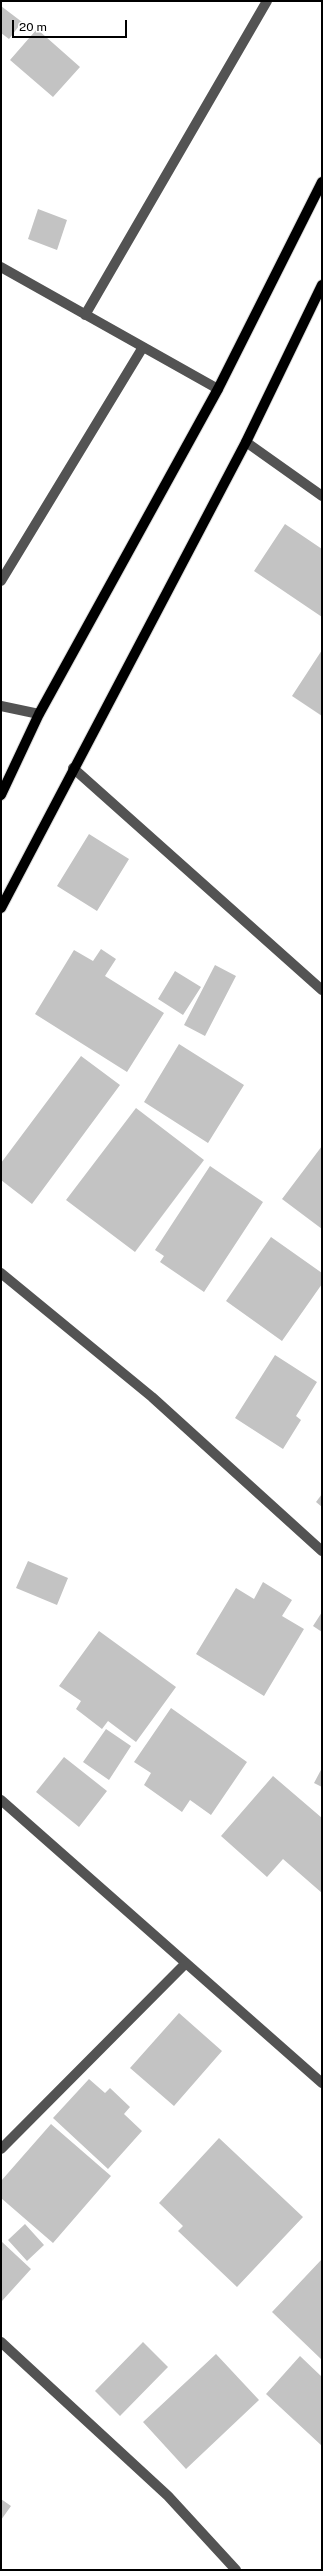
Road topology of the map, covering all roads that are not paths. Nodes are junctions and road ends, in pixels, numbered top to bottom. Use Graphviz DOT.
graph roads {
  1 [pos="267,1"];
  2 [pos="322,182"];
  3 [pos="1,267"];
  4 [pos="322,285"];
  5 [pos="85,315"];
  6 [pos="143,347"];
  7 [pos="218,389"];
  8 [pos="246,442"];
  9 [pos="322,496"];
  10 [pos="1,581"];
  11 [pos="1,706"];
  12 [pos="39,714"];
  13 [pos="73,768"];
  14 [pos="1,795"];
  15 [pos="1,908"];
  16 [pos="322,990"];
  17 [pos="1,1273"];
  18 [pos="322,1551"];
  19 [pos="1,1800"];
  20 [pos="185,1964"];
  21 [pos="322,2083"];
  22 [pos="1,2149"];
  23 [pos="1,2342"];
  24 [pos="236,2570"];
  1 -- 5 [label="street"];
  2 -- 7 [label="main road"];
  3 -- 5 [label="street"];
  4 -- 8 [label="main road"];
  5 -- 6 [label="street"];
  6 -- 7 [label="street"];
  6 -- 10 [label="street"];
  7 -- 12 [label="main road"];
  8 -- 9 [label="street"];
  8 -- 13 [label="main road"];
  11 -- 12 [label="street"];
  12 -- 14 [label="main road"];
  13 -- 15 [label="main road"];
  13 -- 16 [label="street"];
  17 -- 18 [label="street"];
  19 -- 20 [label="street"];
  20 -- 21 [label="street"];
  20 -- 22 [label="street"];
  23 -- 24 [label="street"];
}
